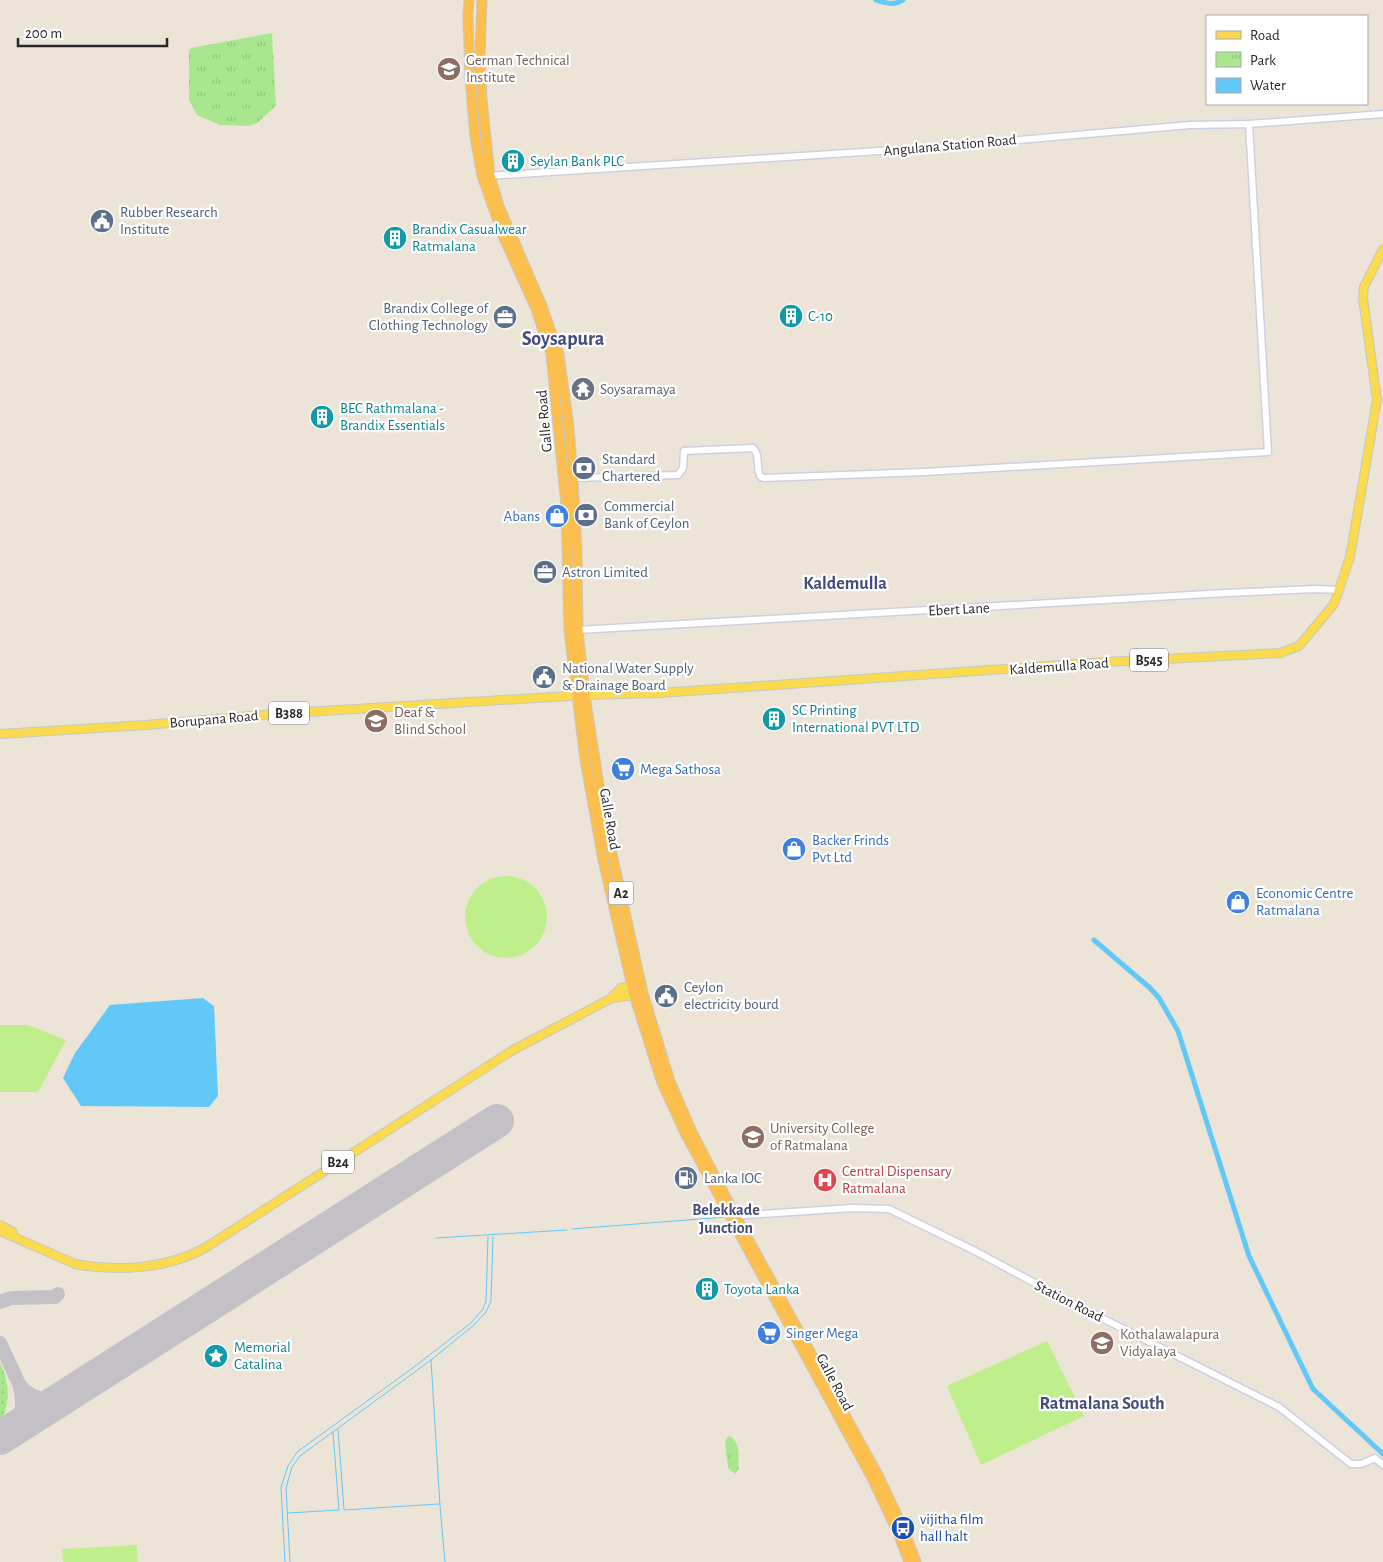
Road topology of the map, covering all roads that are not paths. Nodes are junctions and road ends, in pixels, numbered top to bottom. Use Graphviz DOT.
graph roads {
  1 [pos="470,0"];
  2 [pos="482,0"];
  3 [pos="1383,114"];
  4 [pos="1249,124"];
  5 [pos="486,176"];
  6 [pos="1383,249"];
  7 [pos="573,478"];
  8 [pos="1340,590"];
  9 [pos="578,630"];
  10 [pos="582,696"];
  11 [pos="0,734"];
  12 [pos="637,990"];
  13 [pos="732,1216"];
  14 [pos="0,1225"];
  15 [pos="0,1231"];
  16 [pos="52,1254"];
  17 [pos="1383,1466"];
  18 [pos="909,1562"];
  19 [pos="916,1562"];
  1 -- 5 [label="highway, Galle Road / A2"];
  2 -- 5 [label="highway, Galle Road / A2"];
  3 -- 4 [label="street, Angulana Station Road"];
  4 -- 5 [label="street, Angulana Station Road"];
  4 -- 7 [label="street"];
  5 -- 7 [label="highway, Galle Road / A2"];
  5 -- 10 [label="highway, Galle Road / A2"];
  6 -- 8 [label="main road, Kaldemulla Road / B545"];
  7 -- 9 [label="highway, Galle Road / A2"];
  8 -- 9 [label="street, Ebert Lane"];
  8 -- 10 [label="main road, Kaldemulla Road / B545"];
  9 -- 10 [label="highway, Galle Road / A2"];
  10 -- 11 [label="main road, Borupana Road / B388"];
  10 -- 12 [label="highway, Galle Road / A2"];
  12 -- 13 [label="highway, Galle Road / A2"];
  12 -- 16 [label="main road, B24"];
  13 -- 17 [label="street, Station Road"];
  13 -- 18 [label="highway, Galle Road / A2"];
  13 -- 19 [label="highway, Galle Road / A2"];
  14 -- 16 [label="main road, B24"];
  15 -- 16 [label="main road, B24"];
}
